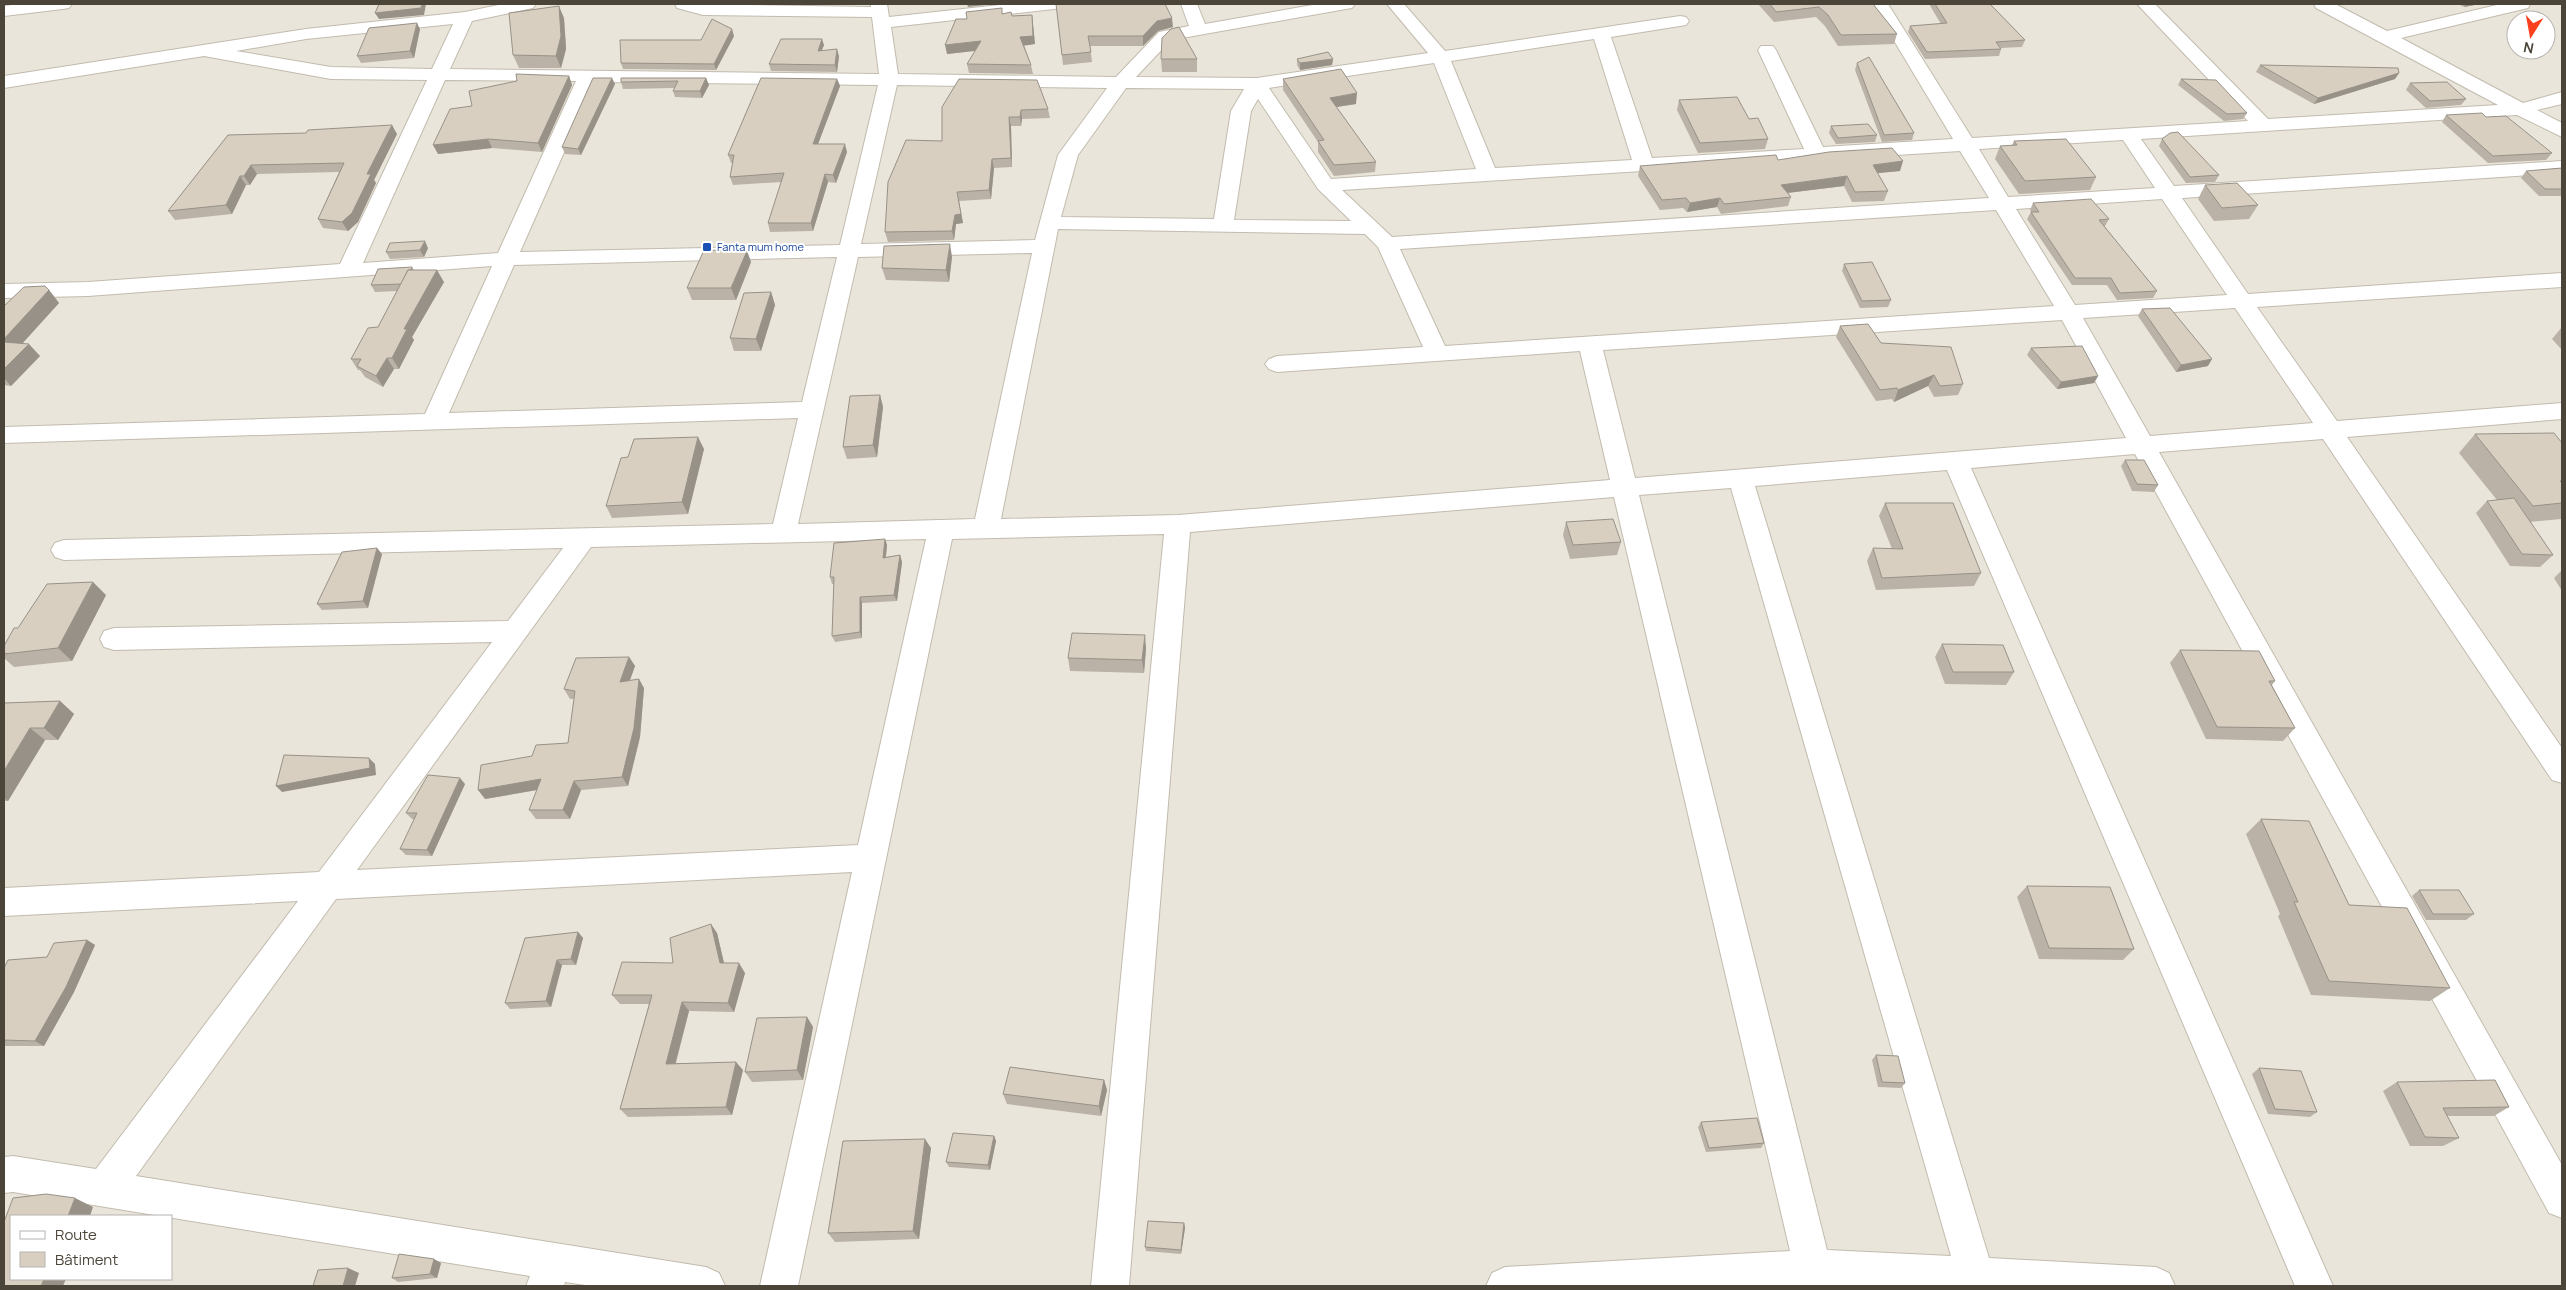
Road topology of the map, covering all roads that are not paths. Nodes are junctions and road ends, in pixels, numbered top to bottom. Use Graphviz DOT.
graph roads {
  1 [pos="63,4"];
  2 [pos="527,4"];
  3 [pos="683,4"];
  4 [pos="1054,4"];
  5 [pos="1189,4"];
  6 [pos="1346,4"];
  7 [pos="1395,4"];
  8 [pos="1880,4"];
  9 [pos="2145,4"];
  10 [pos="2322,4"];
  11 [pos="2522,4"];
  12 [pos="1033,5"];
  13 [pos="4,12"];
  14 [pos="880,13"];
  15 [pos="465,17"];
  16 [pos="1680,21"];
  17 [pos="1199,30"];
  18 [pos="1601,32"];
  19 [pos="2384,37"];
  20 [pos="203,50"];
  21 [pos="1768,50"];
  22 [pos="1440,56"];
  23 [pos="438,74"];
  24 [pos="588,76"];
  25 [pos="889,79"];
  26 [pos="1121,82"];
  27 [pos="6,84"];
  28 [pos="1256,84"];
  29 [pos="2562,98"];
  30 [pos="2521,109"];
  31 [pos="2264,126"];
  32 [pos="2562,131"];
  33 [pos="2129,135"];
  34 [pos="1966,145"];
  35 [pos="1817,155"];
  36 [pos="1644,165"];
  37 [pos="2562,167"];
  38 [pos="1488,175"];
  39 [pos="1325,185"];
  40 [pos="2170,194"];
  41 [pos="2003,205"];
  42 [pos="1049,223"];
  43 [pos="1223,226"];
  44 [pos="1372,228"];
  45 [pos="1387,244"];
  46 [pos="1045,246"];
  47 [pos="849,250"];
  48 [pos="506,259"];
  49 [pos="348,271"];
  50 [pos="2562,280"];
  51 [pos="4,291"];
  52 [pos="2243,302"];
  53 [pos="2069,313"];
  54 [pos="1590,344"];
  55 [pos="1438,354"];
  56 [pos="1277,364"];
  57 [pos="812,410"];
  58 [pos="2562,411"];
  59 [pos="2528,414"];
  60 [pos="433,422"];
  61 [pos="2330,430"];
  62 [pos="4,435"];
  63 [pos="2545,436"];
  64 [pos="2143,446"];
  65 [pos="1956,461"];
  66 [pos="1741,479"];
  67 [pos="1625,488"];
  68 [pos="1178,524"];
  69 [pos="986,529"];
  70 [pos="941,530"];
  71 [pos="783,534"];
  72 [pos="584,538"];
  73 [pos="64,550"];
  74 [pos="516,631"];
  75 [pos="114,639"];
  76 [pos="2562,771"];
  77 [pos="871,858"];
  78 [pos="328,886"];
  79 [pos="4,902"];
  80 [pos="7,1181"];
  81 [pos="104,1189"];
  82 [pos="2562,1200"];
  83 [pos="550,1274"];
  84 [pos="1815,1277"];
  85 [pos="1976,1277"];
  86 [pos="706,1286"];
  87 [pos="779,1286"];
  88 [pos="1110,1286"];
  89 [pos="1505,1286"];
  90 [pos="1512,1286"];
  91 [pos="2156,1286"];
  92 [pos="2314,1286"];
  1 -- 13 [label="street"];
  2 -- 15 [label="street"];
  3 -- 14 [label="street"];
  4 -- 12 [label="street"];
  5 -- 17 [label="street"];
  6 -- 17 [label="street"];
  7 -- 22 [label="street"];
  8 -- 34 [label="street"];
  9 -- 31 [label="street"];
  10 -- 19 [label="street"];
  11 -- 19 [label="street"];
  12 -- 14 [label="street"];
  14 -- 25 [label="street"];
  15 -- 20 [label="street"];
  15 -- 23 [label="street"];
  16 -- 18 [label="street"];
  17 -- 26 [label="street"];
  18 -- 22 [label="street"];
  18 -- 36 [label="street"];
  19 -- 30 [label="street"];
  20 -- 23 [label="street"];
  20 -- 27 [label="street"];
  21 -- 35 [label="street"];
  22 -- 28 [label="street"];
  22 -- 38 [label="street"];
  23 -- 24 [label="street"];
  23 -- 49 [label="street"];
  24 -- 25 [label="street"];
  24 -- 48 [label="street"];
  25 -- 26 [label="street"];
  25 -- 47 [label="street"];
  26 -- 28 [label="street"];
  26 -- 42 [label="street"];
  28 -- 39 [label="street"];
  28 -- 43 [label="street"];
  29 -- 30 [label="street"];
  30 -- 31 [label="street"];
  30 -- 32 [label="street"];
  31 -- 33 [label="street"];
  33 -- 34 [label="street"];
  33 -- 40 [label="street"];
  34 -- 35 [label="street"];
  34 -- 41 [label="street"];
  35 -- 36 [label="street"];
  36 -- 38 [label="street"];
  37 -- 40 [label="street"];
  38 -- 39 [label="street"];
  39 -- 44 [label="street"];
  40 -- 41 [label="street"];
  40 -- 52 [label="street"];
  41 -- 45 [label="street"];
  41 -- 53 [label="street"];
  42 -- 43 [label="street"];
  42 -- 46 [label="street"];
  43 -- 44 [label="street"];
  44 -- 45 [label="street"];
  45 -- 55 [label="street"];
  46 -- 47 [label="street"];
  46 -- 69 [label="street"];
  47 -- 48 [label="street"];
  47 -- 57 [label="street"];
  48 -- 49 [label="street"];
  48 -- 60 [label="street"];
  49 -- 51 [label="street"];
  50 -- 52 [label="street"];
  52 -- 53 [label="street"];
  52 -- 61 [label="street"];
  53 -- 54 [label="street"];
  53 -- 64 [label="street"];
  54 -- 55 [label="street"];
  54 -- 67 [label="street"];
  55 -- 56 [label="street"];
  57 -- 60 [label="street"];
  57 -- 71 [label="street"];
  58 -- 59 [label="street"];
  59 -- 61 [label="street"];
  59 -- 63 [label="street"];
  60 -- 62 [label="street"];
  61 -- 64 [label="street"];
  61 -- 76 [label="street"];
  64 -- 65 [label="street"];
  64 -- 82 [label="street"];
  65 -- 66 [label="street"];
  65 -- 92 [label="street"];
  66 -- 67 [label="street"];
  66 -- 85 [label="street"];
  67 -- 68 [label="street"];
  67 -- 84 [label="street"];
  68 -- 69 [label="street"];
  68 -- 88 [label="street"];
  69 -- 70 [label="street"];
  70 -- 71 [label="street"];
  70 -- 77 [label="street"];
  71 -- 72 [label="street"];
  72 -- 73 [label="street"];
  72 -- 74 [label="street"];
  74 -- 75 [label="street"];
  74 -- 78 [label="street"];
  77 -- 78 [label="street"];
  77 -- 87 [label="street"];
  78 -- 79 [label="street"];
  78 -- 81 [label="street"];
  80 -- 81 [label="street"];
  81 -- 83 [label="street"];
  83 -- 86 [label="street"];
  84 -- 85 [label="street"];
  84 -- 90 [label="street"];
  85 -- 91 [label="street"];
  89 -- 90 [label="street"];
}
